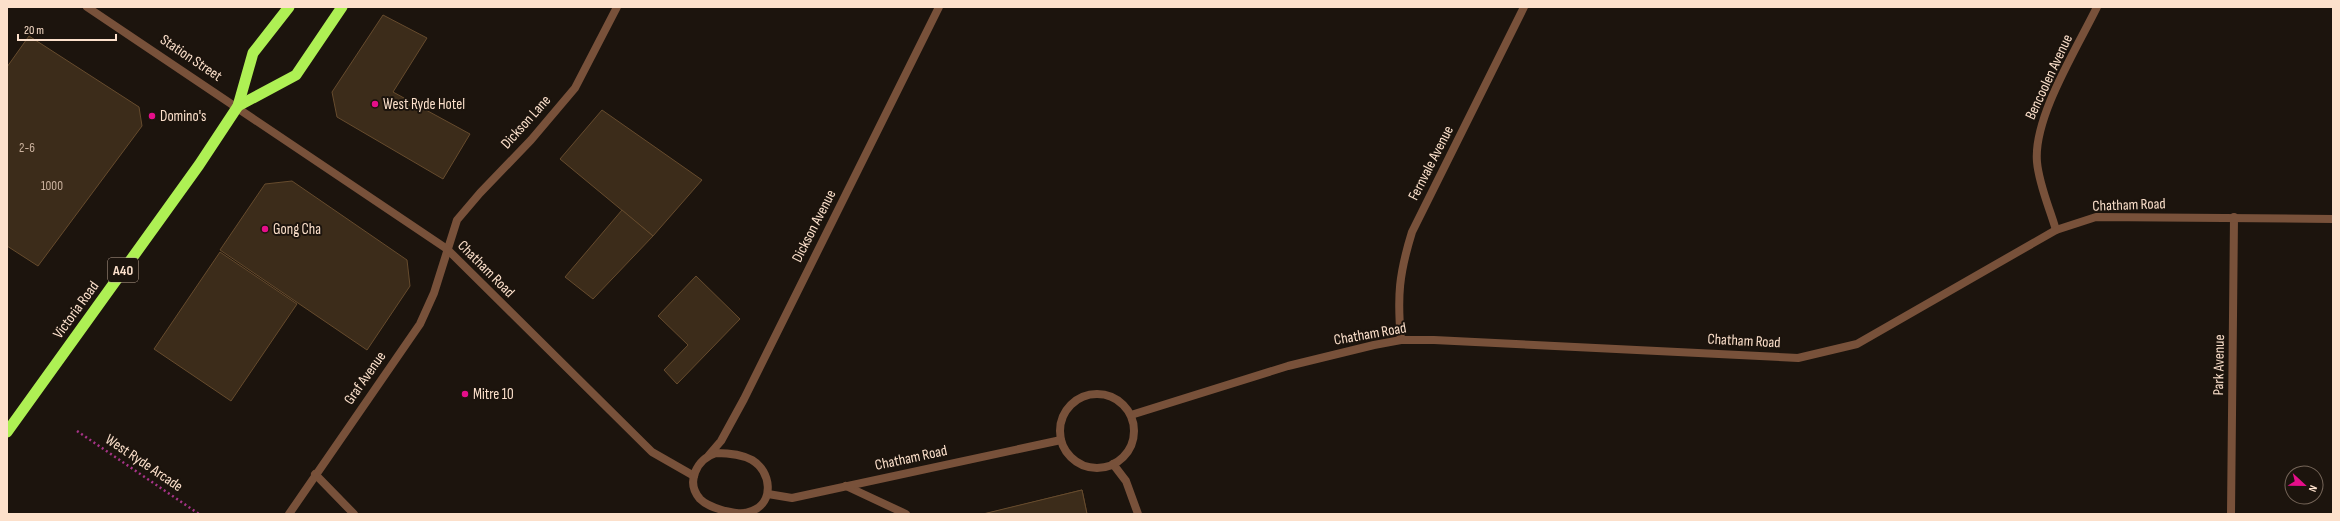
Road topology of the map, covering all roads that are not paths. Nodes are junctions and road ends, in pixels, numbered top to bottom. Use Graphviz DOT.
graph roads {
  1 [pos="88,7"];
  2 [pos="289,7"];
  3 [pos="342,7"];
  4 [pos="617,7"];
  5 [pos="939,7"];
  6 [pos="1524,7"];
  7 [pos="2097,7"];
  8 [pos="238,106"];
  9 [pos="2234,217"];
  10 [pos="2333,219"];
  11 [pos="2056,230"];
  12 [pos="448,249"];
  13 [pos="1401,340"];
  14 [pos="1130,415"];
  15 [pos="7,432"];
  16 [pos="1061,440"];
  17 [pos="709,456"];
  18 [pos="1113,464"];
  19 [pos="315,474"];
  20 [pos="694,476"];
  21 [pos="846,486"];
  22 [pos="768,494"];
  23 [pos="727,513"];
  24 [pos="288,514"];
  25 [pos="354,514"];
  26 [pos="906,514"];
  27 [pos="1138,514"];
  28 [pos="2232,514"];
  1 -- 8 [label="street, Station Street"];
  2 -- 8 [label="highway, Victoria Road / A40"];
  3 -- 8 [label="highway, Victoria Road / A40"];
  4 -- 12 [label="street, Dickson Lane"];
  5 -- 17 [label="street, Dickson Avenue"];
  6 -- 13 [label="street, Fernvale Avenue"];
  7 -- 11 [label="street, Bencoolen Avenue"];
  8 -- 12 [label="street, Chatham Road"];
  8 -- 15 [label="highway, Victoria Road / A40"];
  9 -- 10 [label="street, Chatham Road"];
  9 -- 11 [label="street, Chatham Road"];
  9 -- 28 [label="street, Park Avenue"];
  11 -- 13 [label="street, Chatham Road"];
  12 -- 19 [label="street, Graf Avenue"];
  12 -- 20 [label="street, Chatham Road"];
  13 -- 14 [label="street, Chatham Road"];
  14 -- 16 [label="street"];
  14 -- 18 [label="street"];
  16 -- 18 [label="street"];
  16 -- 21 [label="street, Chatham Road"];
  17 -- 20 [label="street"];
  17 -- 22 [label="street"];
  18 -- 27 [label="street"];
  19 -- 24 [label="street, Graf Avenue"];
  19 -- 25 [label="street"];
  20 -- 23 [label="street"];
  21 -- 22 [label="street, Chatham Road"];
  21 -- 26 [label="street"];
  22 -- 23 [label="street"];
}
